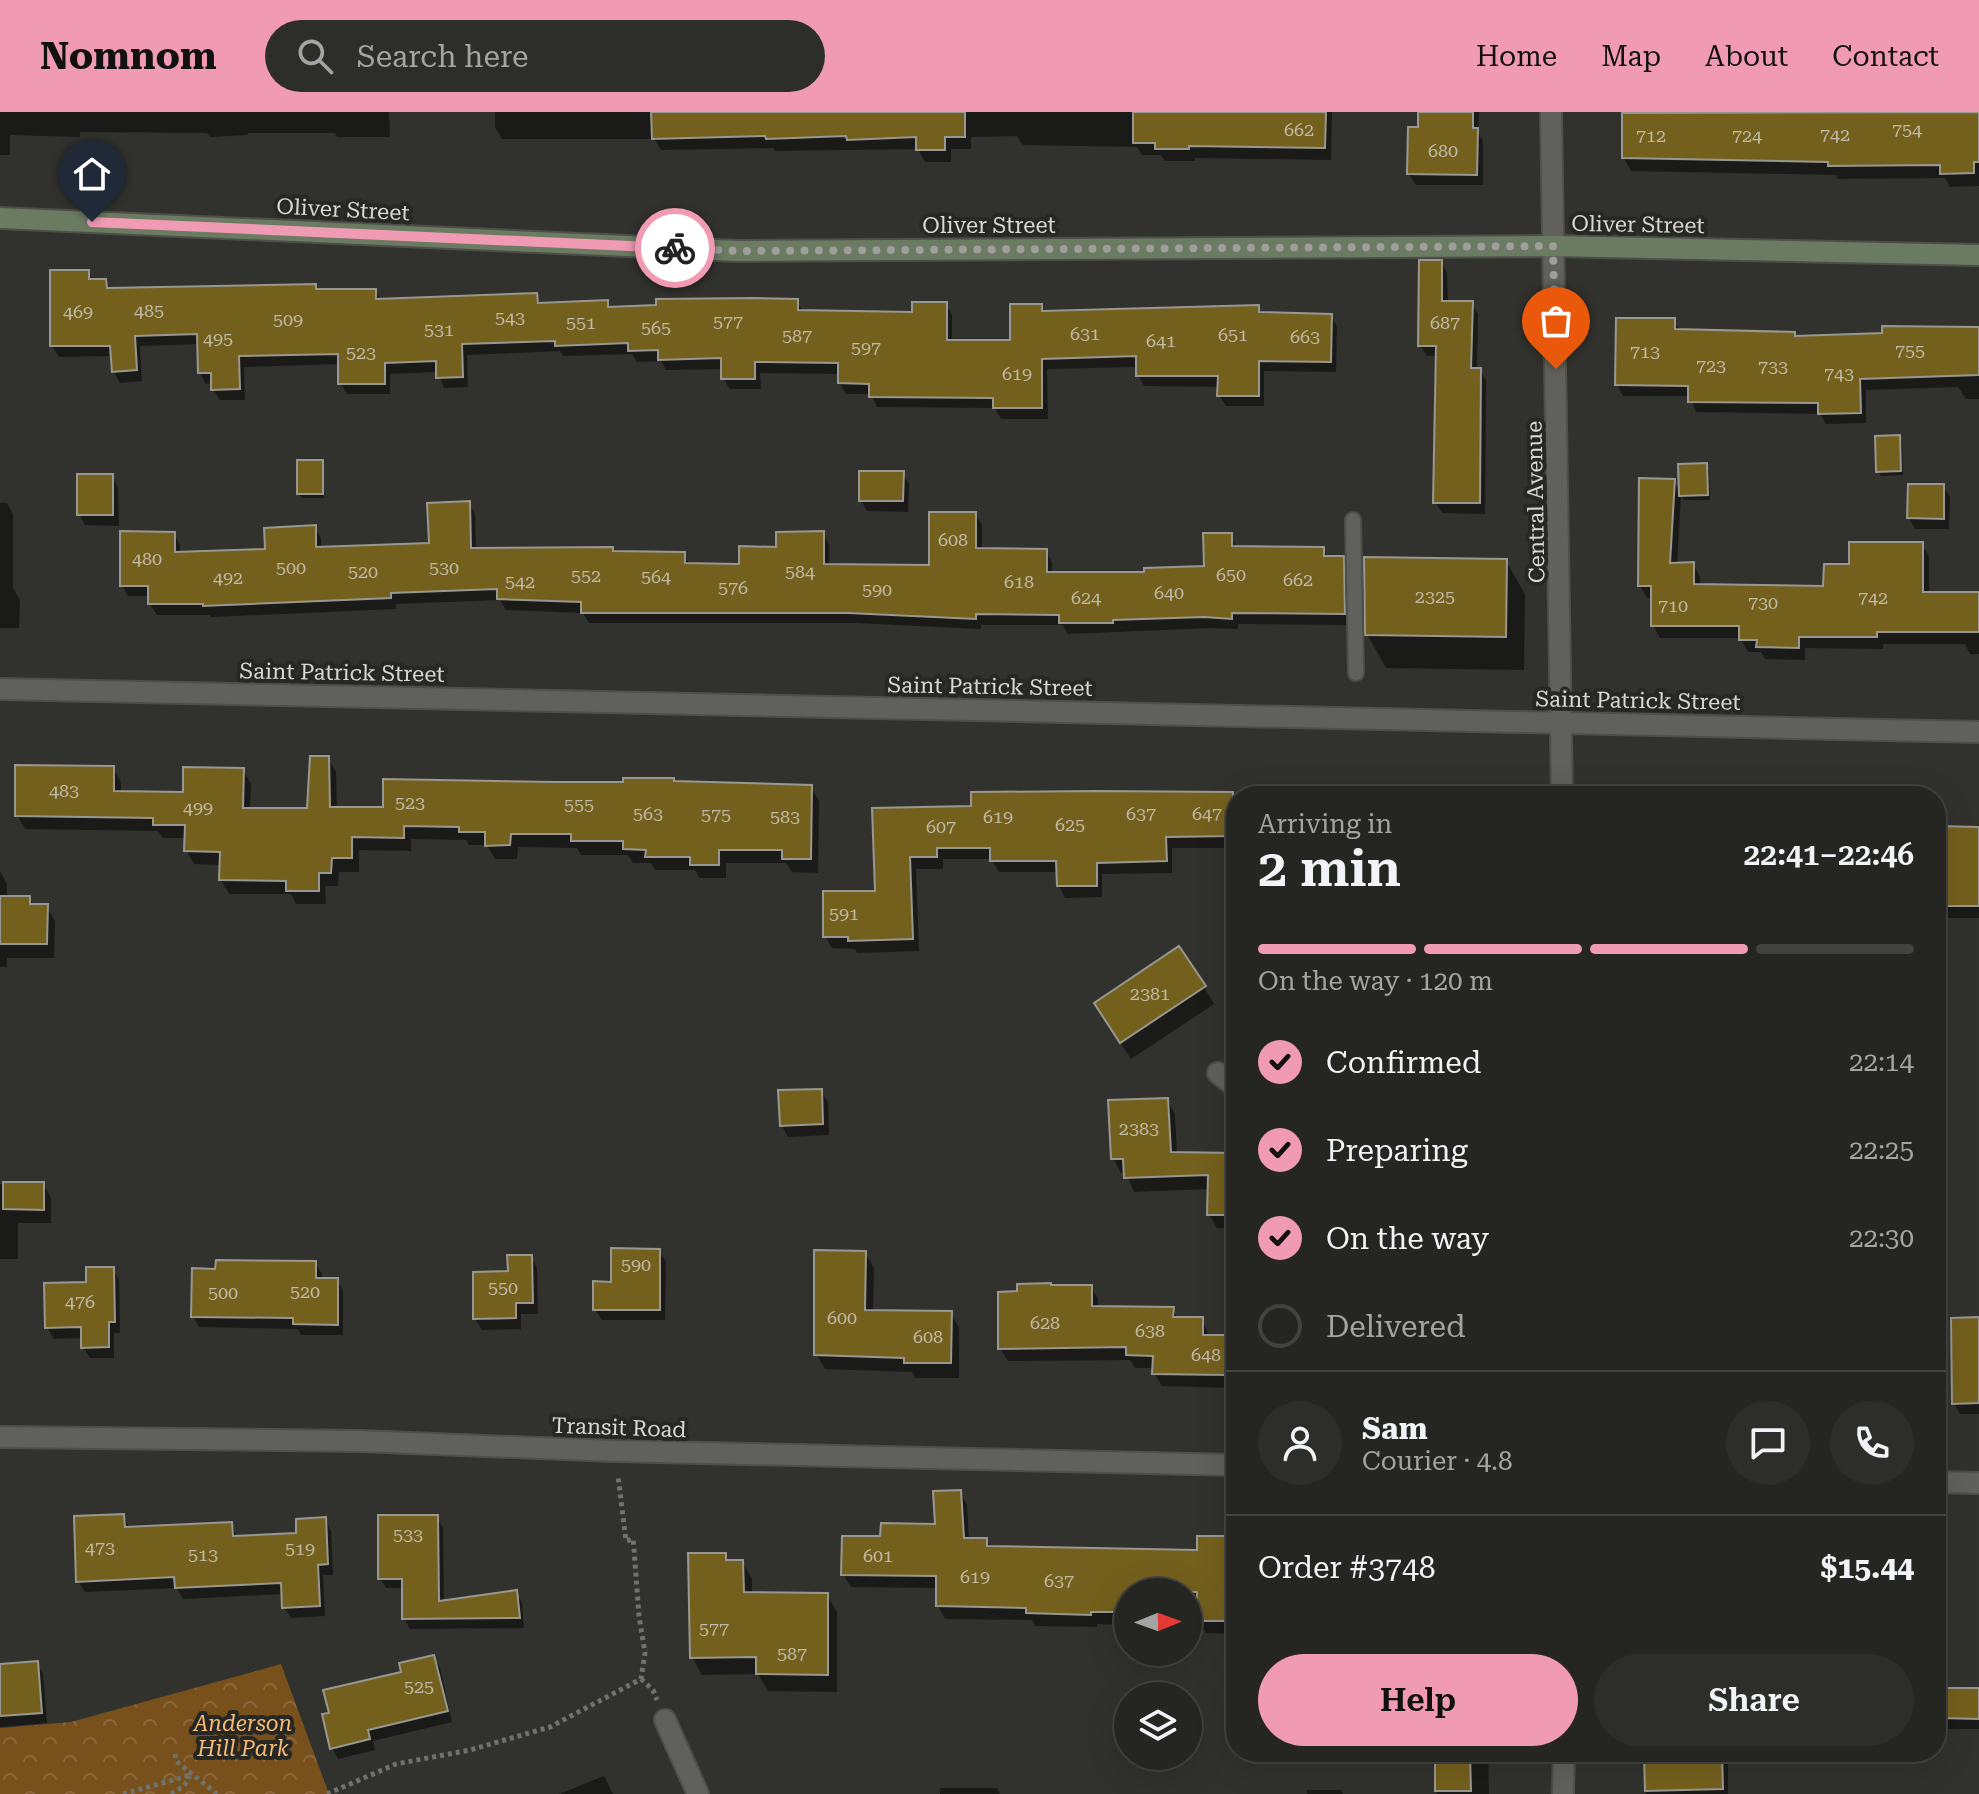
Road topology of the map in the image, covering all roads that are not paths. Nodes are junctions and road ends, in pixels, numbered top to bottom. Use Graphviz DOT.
graph roads {
  1 [pos="1551,112"];
  2 [pos="0,218"];
  3 [pos="1553,246"];
  4 [pos="1979,255"];
  5 [pos="1353,520"];
  6 [pos="1356,673"];
  7 [pos="0,689"];
  8 [pos="1562,722"];
  9 [pos="1979,732"];
  10 [pos="1562,786"];
  11 [pos="1218,1073"];
  12 [pos="1226,1079"];
  13 [pos="0,1437"];
  14 [pos="1226,1465"];
  15 [pos="1946,1482"];
  16 [pos="1979,1483"];
  17 [pos="665,1720"];
  18 [pos="1564,1762"];
  19 [pos="698,1794"];
  20 [pos="1563,1794"];
  1 -- 3 [label="street, Central Avenue"];
  2 -- 3 [label="street, Oliver Street"];
  3 -- 4 [label="street, Oliver Street"];
  3 -- 8 [label="street, Central Avenue"];
  5 -- 6 [label="lane"];
  7 -- 8 [label="street, Saint Patrick Street"];
  8 -- 9 [label="street, Saint Patrick Street"];
  8 -- 10 [label="street, Central Avenue"];
  11 -- 12 [label="street"];
  13 -- 14 [label="street, Transit Road"];
  15 -- 16 [label="street"];
  17 -- 19 [label="street"];
  18 -- 20 [label="street"];
}
